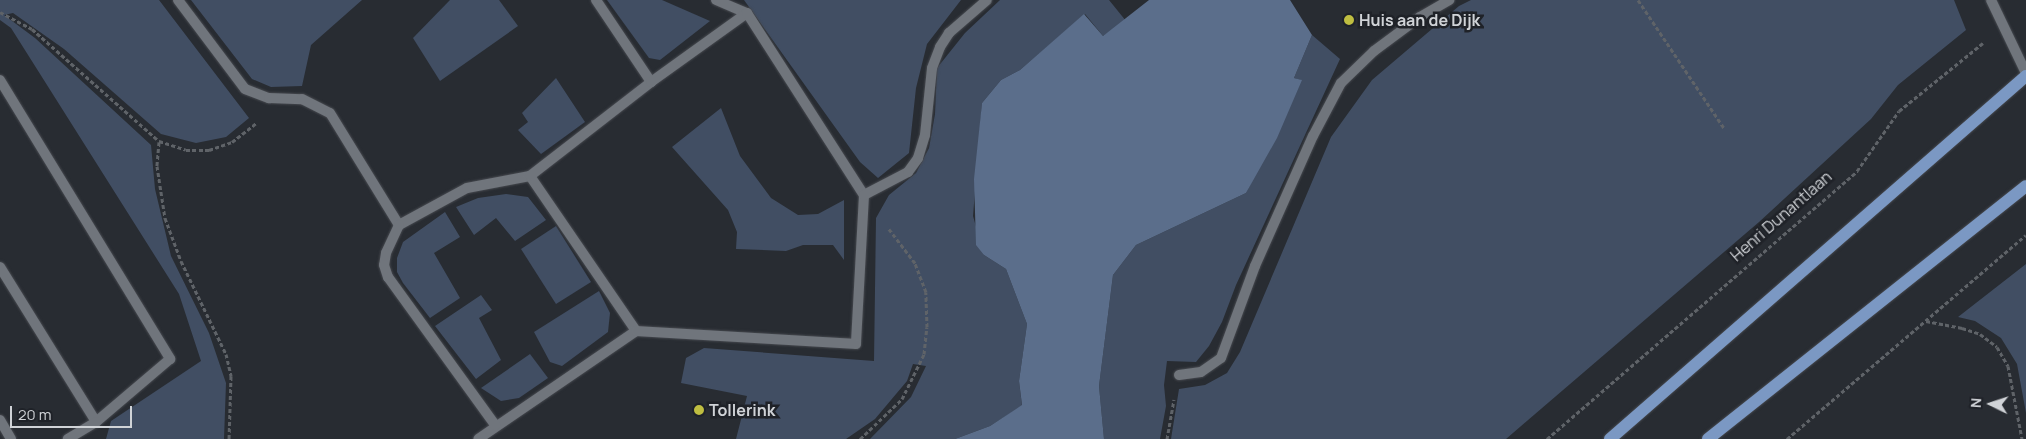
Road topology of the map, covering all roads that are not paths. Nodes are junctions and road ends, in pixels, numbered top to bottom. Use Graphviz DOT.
graph roads {
  1 [pos="178,0"];
  2 [pos="596,0"];
  3 [pos="716,0"];
  4 [pos="987,0"];
  5 [pos="1450,0"];
  6 [pos="1991,0"];
  7 [pos="747,13"];
  8 [pos="2026,74"];
  9 [pos="0,80"];
  10 [pos="651,82"];
  11 [pos="530,176"];
  12 [pos="2026,186"];
  13 [pos="864,195"];
  14 [pos="399,224"];
  15 [pos="0,267"];
  16 [pos="636,331"];
  17 [pos="1179,375"];
  18 [pos="0,420"];
  19 [pos="96,422"];
  20 [pos="495,425"];
  21 [pos="11,439"];
  22 [pos="68,439"];
  23 [pos="478,439"];
  24 [pos="1610,439"];
  25 [pos="1708,439"];
  1 -- 14 [label="street"];
  2 -- 10 [label="street"];
  3 -- 7 [label="street"];
  4 -- 13 [label="street"];
  5 -- 17 [label="street"];
  6 -- 8 [label="street"];
  7 -- 10 [label="street"];
  7 -- 13 [label="street"];
  8 -- 24 [label="main road"];
  9 -- 19 [label="street"];
  10 -- 11 [label="street"];
  11 -- 14 [label="street"];
  11 -- 16 [label="street"];
  12 -- 25 [label="main road"];
  13 -- 16 [label="street"];
  14 -- 20 [label="street"];
  15 -- 19 [label="street"];
  16 -- 20 [label="street"];
  18 -- 21 [label="street"];
  19 -- 22 [label="street"];
  20 -- 23 [label="street"];
}
